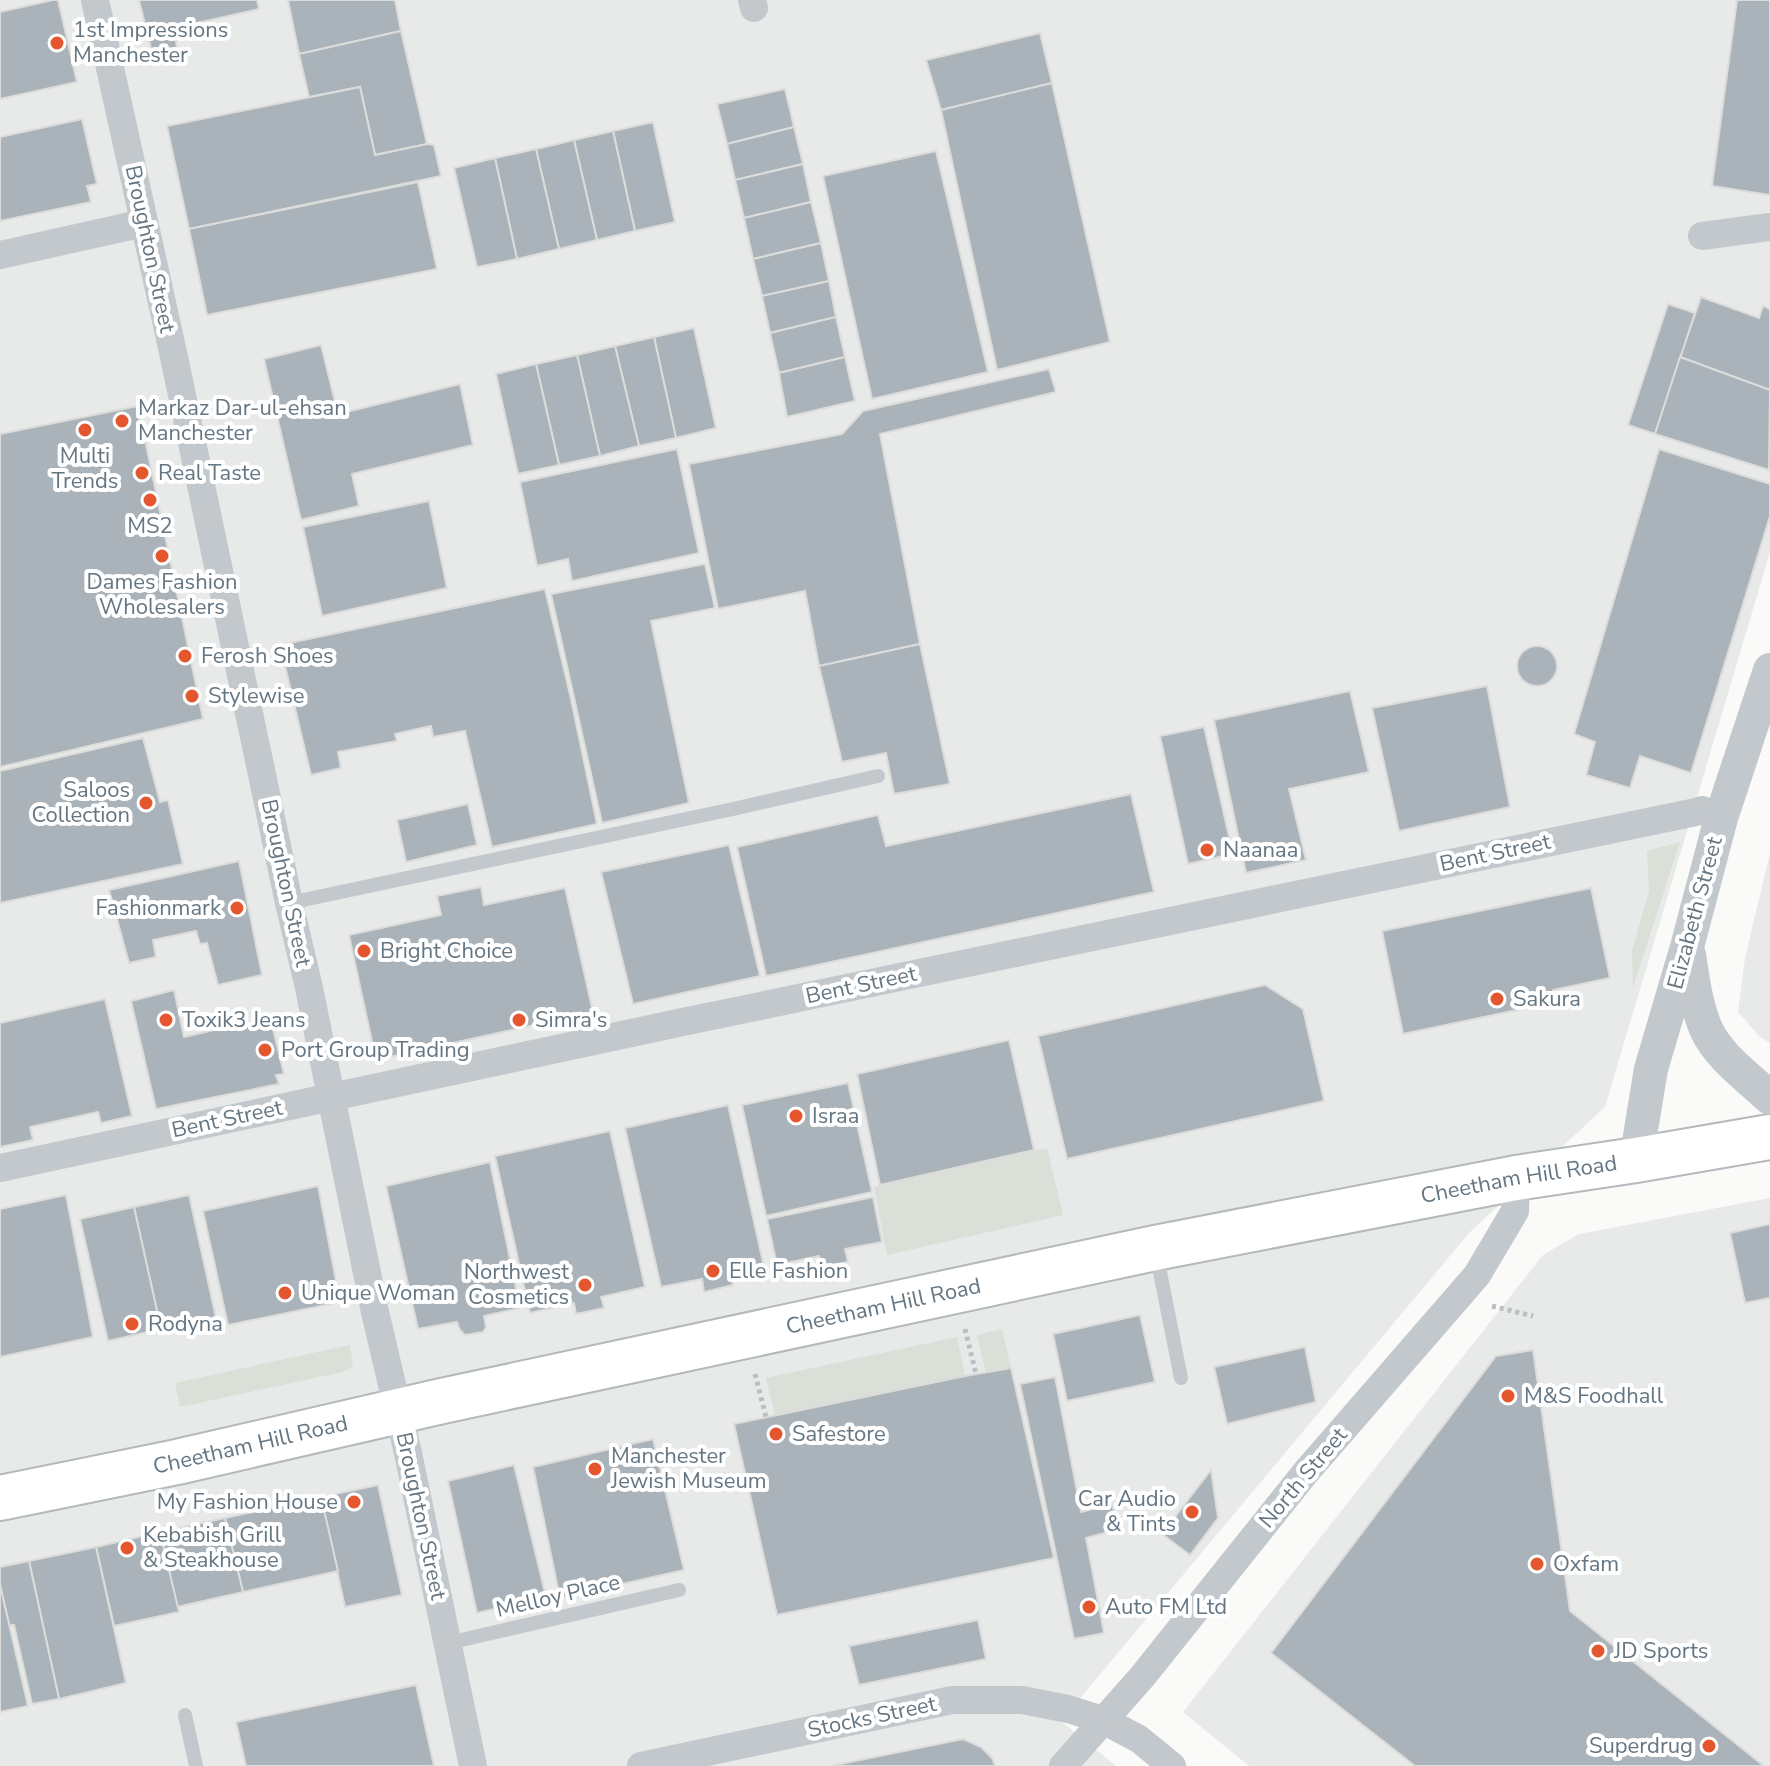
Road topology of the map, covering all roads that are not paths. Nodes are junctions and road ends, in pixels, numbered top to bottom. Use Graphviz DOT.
graph roads {
  1 [pos="95,0"];
  2 [pos="144,223"];
  3 [pos="1770,227"];
  4 [pos="1702,236"];
  5 [pos="0,255"];
  6 [pos="1770,670"];
  7 [pos="878,776"];
  8 [pos="1721,818"];
  9 [pos="289,903"];
  10 [pos="1687,947"];
  11 [pos="331,1097"];
  12 [pos="1770,1098"];
  13 [pos="1770,1137"];
  14 [pos="1636,1160"];
  15 [pos="0,1168"];
  16 [pos="1516,1178"];
  17 [pos="1155,1248"];
  18 [pos="1181,1378"];
  19 [pos="397,1411"];
  20 [pos="0,1498"];
  21 [pos="679,1590"];
  22 [pos="448,1643"];
  23 [pos="185,1715"];
  24 [pos="1103,1720"];
  25 [pos="196,1766"];
  26 [pos="473,1766"];
  27 [pos="641,1766"];
  28 [pos="1063,1766"];
  29 [pos="1172,1766"];
  1 -- 2 [label="street, Broughton Street"];
  2 -- 5 [label="street"];
  2 -- 9 [label="street, Broughton Street"];
  3 -- 4 [label="street"];
  6 -- 8 [label="street, Elizabeth Street"];
  7 -- 9 [label="lane"];
  8 -- 10 [label="street, Elizabeth Street"];
  8 -- 11 [label="street, Bent Street"];
  9 -- 11 [label="street, Broughton Street"];
  10 -- 12 [label="street"];
  10 -- 14 [label="street, Elizabeth Street"];
  11 -- 15 [label="street, Bent Street"];
  11 -- 19 [label="street, Broughton Street"];
  13 -- 14 [label="highway, Cheetham Hill Road"];
  14 -- 16 [label="highway, Cheetham Hill Road"];
  16 -- 17 [label="highway, Cheetham Hill Road"];
  16 -- 24 [label="street, North Street"];
  17 -- 18 [label="lane"];
  17 -- 19 [label="highway, Cheetham Hill Road"];
  19 -- 20 [label="highway, Cheetham Hill Road"];
  19 -- 22 [label="street, Broughton Street"];
  21 -- 22 [label="lane, Melloy Place"];
  22 -- 26 [label="street, Broughton Street"];
  23 -- 25 [label="lane"];
  24 -- 27 [label="street, Stocks Street"];
  24 -- 28 [label="street, North Street"];
  24 -- 29 [label="street, Stocks Street"];
}
